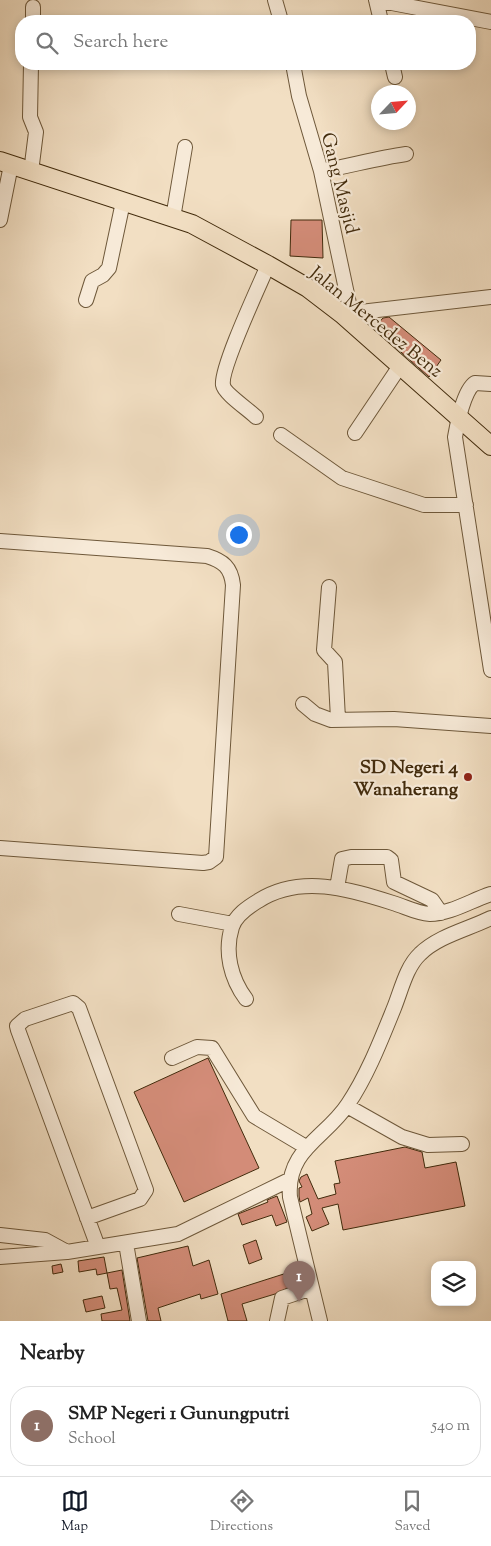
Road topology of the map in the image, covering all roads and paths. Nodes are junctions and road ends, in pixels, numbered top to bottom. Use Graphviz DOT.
graph roads {
  1 [pos="275,0"];
  2 [pos="376,0"];
  3 [pos="33,7"];
  4 [pos="33,15"];
  5 [pos="279,15"];
  6 [pos="380,15"];
  7 [pos="454,15"];
  8 [pos="476,19"];
  9 [pos="491,22"];
  10 [pos="31,70"];
  11 [pos="294,70"];
  12 [pos="185,147"];
  13 [pos="406,154"];
  14 [pos="6,163"];
  15 [pos="321,171"];
  16 [pos="31,172"];
  17 [pos="123,202"];
  18 [pos="173,218"];
  19 [pos="0,220"];
  20 [pos="268,264"];
  21 [pos="491,297"];
  22 [pos="86,300"];
  23 [pos="346,313"];
  24 [pos="400,366"];
  25 [pos="491,384"];
  26 [pos="256,416"];
  27 [pos="458,416"];
  28 [pos="355,432"];
  29 [pos="281,435"];
  30 [pos="491,446"];
  31 [pos="466,505"];
  32 [pos="0,541"];
  33 [pos="329,587"];
  34 [pos="491,670"];
  35 [pos="303,704"];
  36 [pos="338,719"];
  37 [pos="491,726"];
  38 [pos="0,848"];
  39 [pos="337,888"];
  40 [pos="491,894"];
  41 [pos="441,913"];
  42 [pos="179,914"];
  43 [pos="491,918"];
  44 [pos="233,924"];
  45 [pos="246,999"];
  46 [pos="172,1058"];
  47 [pos="348,1106"];
  48 [pos="462,1144"];
  49 [pos="306,1147"];
  50 [pos="289,1180"];
  51 [pos="87,1218"];
  52 [pos="0,1235"];
  53 [pos="126,1243"];
  54 [pos="98,1247"];
  55 [pos="67,1252"];
  56 [pos="0,1257"];
  57 [pos="312,1288"];
  58 [pos="139,1321"];
  59 [pos="277,1321"];
  60 [pos="320,1321"];
  1 -- 5 [label="street"];
  2 -- 6 [label="street"];
  2 -- 7 [label="street"];
  3 -- 4 [label="street"];
  8 -- 9 [label="street"];
  10 -- 16 [label="street"];
  11 -- 15 [label="street, Gang Masjid"];
  12 -- 18 [label="street"];
  13 -- 15 [label="street"];
  14 -- 16 [label="main road, Jalan Mercedez Benz"];
  14 -- 19 [label="street"];
  15 -- 23 [label="street, Gang Masjid"];
  16 -- 17 [label="main road, Jalan Mercedez Benz"];
  17 -- 18 [label="main road, Jalan Mercedez Benz"];
  17 -- 22 [label="street"];
  18 -- 20 [label="main road, Jalan Mercedez Benz"];
  20 -- 23 [label="main road, Jalan Mercedez Benz"];
  20 -- 26 [label="street"];
  21 -- 23 [label="street"];
  23 -- 24 [label="main road, Jalan Mercedez Benz"];
  24 -- 27 [label="main road, Jalan Mercedez Benz"];
  24 -- 28 [label="street"];
  25 -- 27 [label="street"];
  27 -- 30 [label="main road, Jalan Mercedez Benz"];
  27 -- 31 [label="street"];
  29 -- 31 [label="street"];
  31 -- 34 [label="street"];
  32 -- 38 [label="street"];
  33 -- 36 [label="street"];
  35 -- 36 [label="street"];
  36 -- 37 [label="street"];
  39 -- 41 [label="street"];
  39 -- 41 [label="street"];
  39 -- 44 [label="street"];
  40 -- 41 [label="street"];
  42 -- 44 [label="street"];
  43 -- 47 [label="street"];
  44 -- 45 [label="street"];
  46 -- 49 [label="street"];
  47 -- 48 [label="street"];
  47 -- 49 [label="street"];
  49 -- 50 [label="street"];
  50 -- 53 [label="street"];
  50 -- 57 [label="street"];
  51 -- 51 [label="street"];
  51 -- 54 [label="street"];
  52 -- 55 [label="street"];
  53 -- 54 [label="street"];
  53 -- 58 [label="street"];
  54 -- 55 [label="street"];
  55 -- 56 [label="street"];
  57 -- 59 [label="street"];
  57 -- 60 [label="street"];
}
